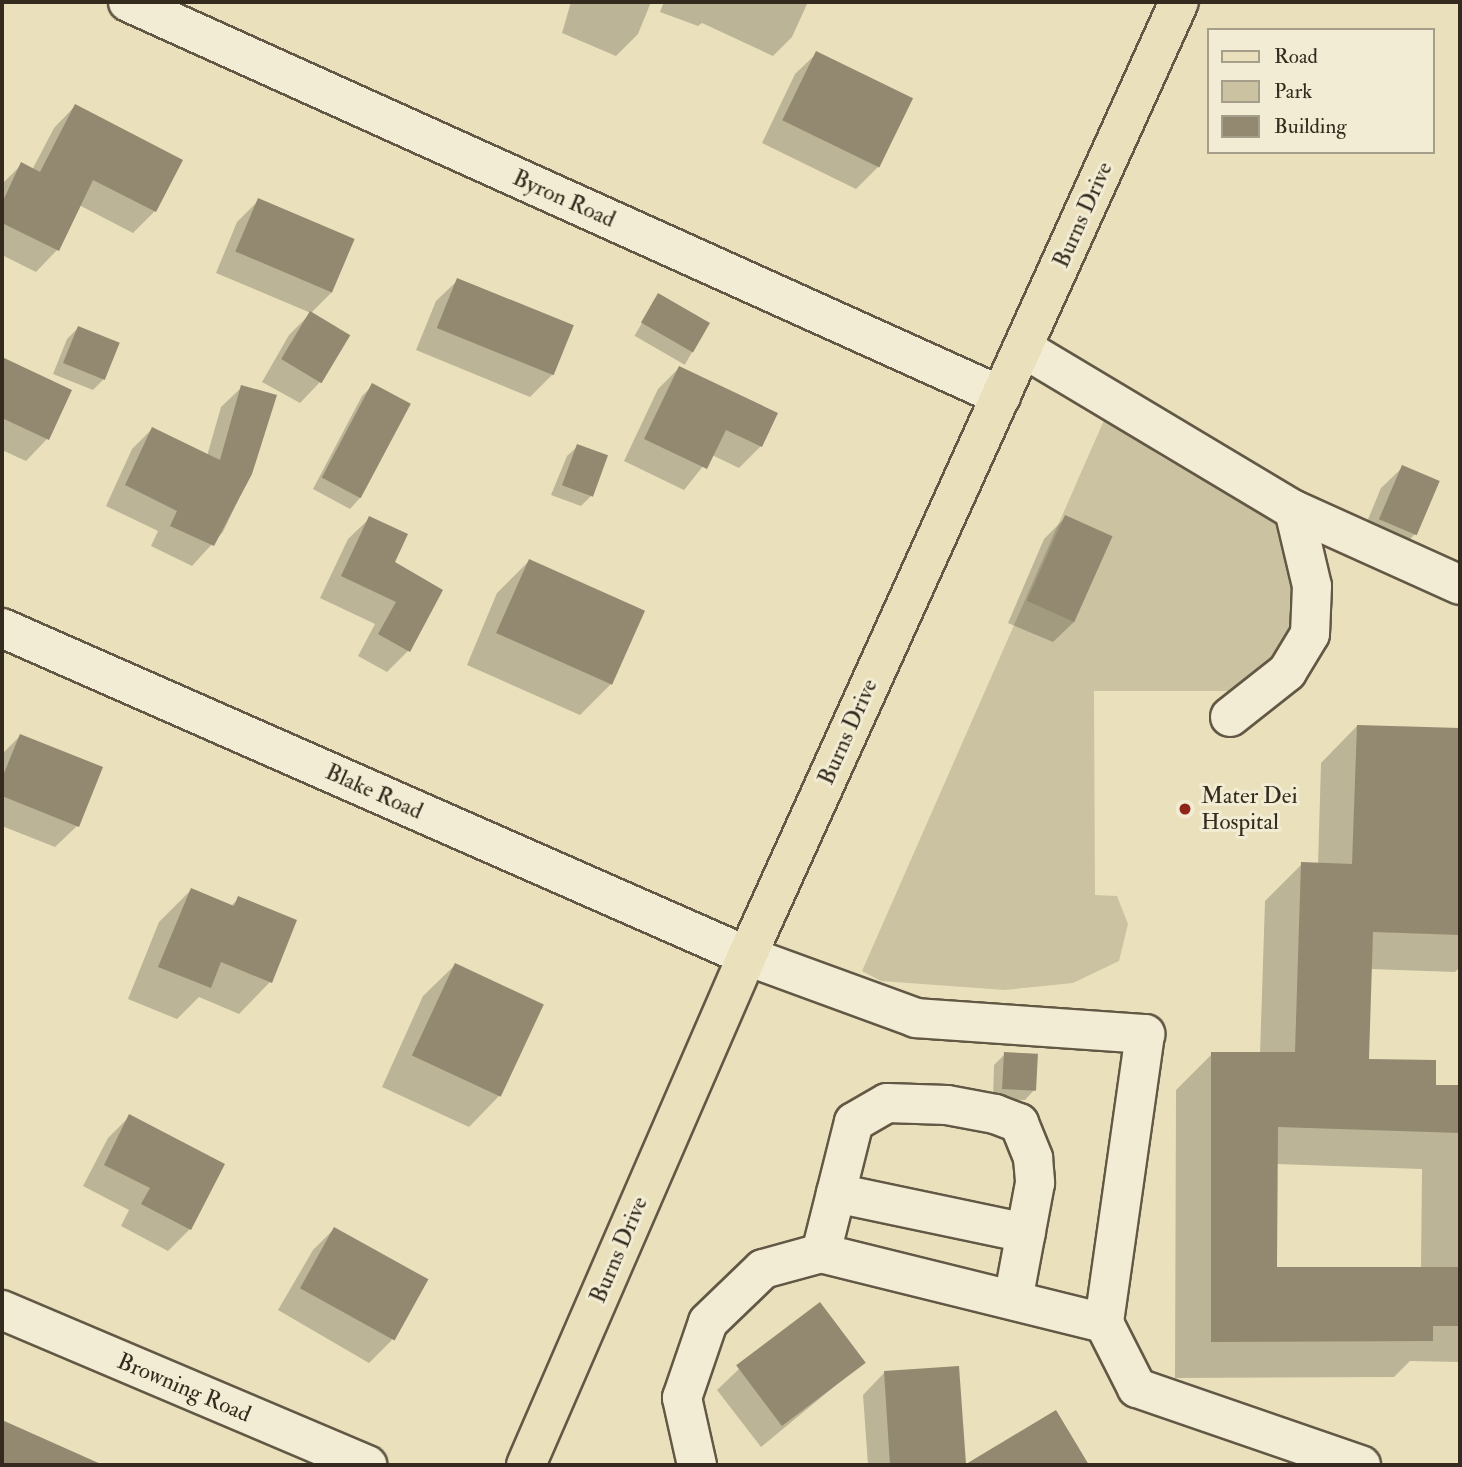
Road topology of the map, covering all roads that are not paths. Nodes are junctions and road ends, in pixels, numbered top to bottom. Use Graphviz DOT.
graph roads {
  1 [pos="128,2"];
  2 [pos="1179,2"];
  3 [pos="1023,348"];
  4 [pos="1001,396"];
  5 [pos="1294,510"];
  6 [pos="1460,585"];
  7 [pos="2,628"];
  8 [pos="1230,717"];
  9 [pos="747,956"];
  10 [pos="836,1193"];
  11 [pos="1026,1233"];
  12 [pos="821,1253"];
  13 [pos="1013,1300"];
  14 [pos="2,1310"];
  15 [pos="1104,1323"];
  16 [pos="367,1465"];
  17 [pos="526,1465"];
  18 [pos="697,1465"];
  19 [pos="1362,1465"];
  1 -- 4 [label="street, Byron Road"];
  2 -- 3 [label="main road, Burns Drive"];
  3 -- 4 [label="main road, Burns Drive"];
  3 -- 5 [label="street"];
  4 -- 9 [label="main road, Burns Drive"];
  5 -- 6 [label="street"];
  5 -- 8 [label="street"];
  7 -- 9 [label="street, Blake Road"];
  9 -- 15 [label="street, Blake Road"];
  9 -- 17 [label="main road, Burns Drive"];
  10 -- 11 [label="street"];
  10 -- 11 [label="street"];
  10 -- 12 [label="street"];
  11 -- 13 [label="street"];
  12 -- 13 [label="street"];
  12 -- 18 [label="street"];
  13 -- 15 [label="street"];
  14 -- 16 [label="street, Browning Road"];
  15 -- 19 [label="street"];
}
